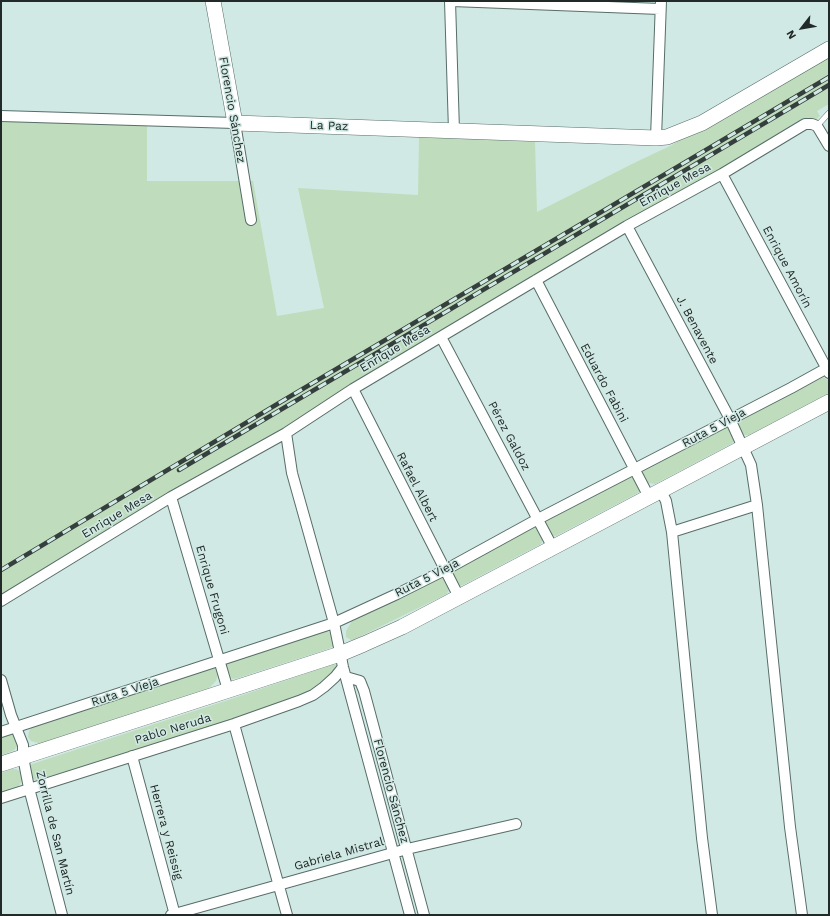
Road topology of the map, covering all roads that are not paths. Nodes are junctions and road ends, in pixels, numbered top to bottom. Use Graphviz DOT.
graph roads {
  1 [pos="212,1"];
  2 [pos="451,1"];
  3 [pos="660,5"];
  4 [pos="829,48"];
  5 [pos="829,113"];
  6 [pos="1,116"];
  7 [pos="235,123"];
  8 [pos="817,126"];
  9 [pos="454,131"];
  10 [pos="656,138"];
  11 [pos="829,146"];
  12 [pos="722,174"];
  13 [pos="251,220"];
  14 [pos="627,226"];
  15 [pos="536,280"];
  16 [pos="441,337"];
  17 [pos="828,370"];
  18 [pos="353,389"];
  19 [pos="829,402"];
  20 [pos="730,419"];
  21 [pos="286,433"];
  22 [pos="743,447"];
  23 [pos="635,469"];
  24 [pos="655,494"];
  25 [pos="171,497"];
  26 [pos="757,505"];
  27 [pos="538,518"];
  28 [pos="672,532"];
  29 [pos="553,548"];
  30 [pos="445,570"];
  31 [pos="459,597"];
  32 [pos="1,601"];
  33 [pos="334,623"];
  34 [pos="342,660"];
  35 [pos="220,661"];
  36 [pos="346,678"];
  37 [pos="1,680"];
  38 [pos="228,690"];
  39 [pos="234,724"];
  40 [pos="16,727"];
  41 [pos="1,732"];
  42 [pos="132,756"];
  43 [pos="23,757"];
  44 [pos="1,764"];
  45 [pos="29,788"];
  46 [pos="1,798"];
  47 [pos="516,824"];
  48 [pos="407,849"];
  49 [pos="394,852"];
  50 [pos="279,885"];
  51 [pos="62,915"];
  52 [pos="174,915"];
  53 [pos="287,915"];
  54 [pos="410,915"];
  55 [pos="424,915"];
  56 [pos="712,915"];
  57 [pos="802,915"];
  1 -- 7 [label="street, Florencio Sánchez"];
  2 -- 3 [label="street"];
  2 -- 9 [label="street"];
  3 -- 10 [label="street"];
  4 -- 10 [label="street, La Paz"];
  5 -- 8 [label="lane"];
  6 -- 7 [label="street, La Paz"];
  7 -- 9 [label="street, La Paz"];
  7 -- 13 [label="street, Florencio Sánchez"];
  8 -- 11 [label="street"];
  8 -- 12 [label="street, Enrique Mesa"];
  9 -- 10 [label="street, La Paz"];
  12 -- 14 [label="street, Enrique Mesa"];
  12 -- 17 [label="street, Enrique Amorín"];
  14 -- 15 [label="street, Enrique Mesa"];
  14 -- 20 [label="street, J. Benavente"];
  15 -- 16 [label="street, Enrique Mesa"];
  15 -- 23 [label="street, Eduardo Fabini"];
  16 -- 18 [label="street, Enrique Mesa"];
  16 -- 27 [label="street, Pérez Galdoz"];
  17 -- 20 [label="street, Ruta 5 Vieja"];
  18 -- 21 [label="street, Enrique Mesa"];
  18 -- 30 [label="street, Rafael Albert"];
  19 -- 22 [label="street"];
  20 -- 22 [label="street, J. Benavente"];
  20 -- 23 [label="street, Ruta 5 Vieja"];
  21 -- 25 [label="street, Enrique Mesa"];
  21 -- 33 [label="street, Florencio Sánchez"];
  22 -- 24 [label="street"];
  22 -- 26 [label="street, J. Benavente"];
  23 -- 24 [label="street, Eduardo Fabini"];
  23 -- 27 [label="street, Ruta 5 Vieja"];
  24 -- 28 [label="street, Eduardo Fabini"];
  24 -- 29 [label="street"];
  25 -- 32 [label="street, Enrique Mesa"];
  25 -- 35 [label="street, Enrique Frugoni"];
  26 -- 28 [label="street"];
  26 -- 57 [label="street, J. Benavente"];
  27 -- 29 [label="street, Pérez Galdoz"];
  27 -- 30 [label="street, Ruta 5 Vieja"];
  28 -- 56 [label="street, Eduardo Fabini"];
  29 -- 31 [label="street"];
  30 -- 31 [label="street, Rafael Albert"];
  30 -- 33 [label="street, Ruta 5 Vieja"];
  31 -- 34 [label="street"];
  33 -- 34 [label="street, Florencio Sánchez"];
  33 -- 35 [label="street, Ruta 5 Vieja"];
  34 -- 36 [label="street, Florencio Sánchez"];
  34 -- 38 [label="street"];
  34 -- 39 [label="street, Pablo Neruda"];
  35 -- 38 [label="street, Enrique Frugoni"];
  35 -- 40 [label="street, Ruta 5 Vieja"];
  36 -- 48 [label="street, Florencio Sánchez"];
  36 -- 49 [label="street, Florencio Sánchez"];
  37 -- 40 [label="street, Zorrilla de San Martín"];
  38 -- 43 [label="street"];
  39 -- 42 [label="street, Pablo Neruda"];
  39 -- 50 [label="street"];
  40 -- 41 [label="street, Ruta 5 Vieja"];
  40 -- 43 [label="street, Zorrilla de San Martín"];
  42 -- 45 [label="street, Pablo Neruda"];
  42 -- 52 [label="street, Herrera y Reissig"];
  43 -- 44 [label="street"];
  43 -- 45 [label="street, Zorrilla de San Martín"];
  45 -- 46 [label="street, Pablo Neruda"];
  45 -- 51 [label="street, Zorrilla de San Martín"];
  47 -- 48 [label="street, Gabriela Mistral"];
  48 -- 49 [label="street, Gabriela Mistral"];
  48 -- 55 [label="street, Florencio Sánchez"];
  49 -- 50 [label="street, Gabriela Mistral"];
  49 -- 54 [label="street, Florencio Sánchez"];
  50 -- 52 [label="street, Gabriela Mistral"];
  50 -- 53 [label="street"];
}
